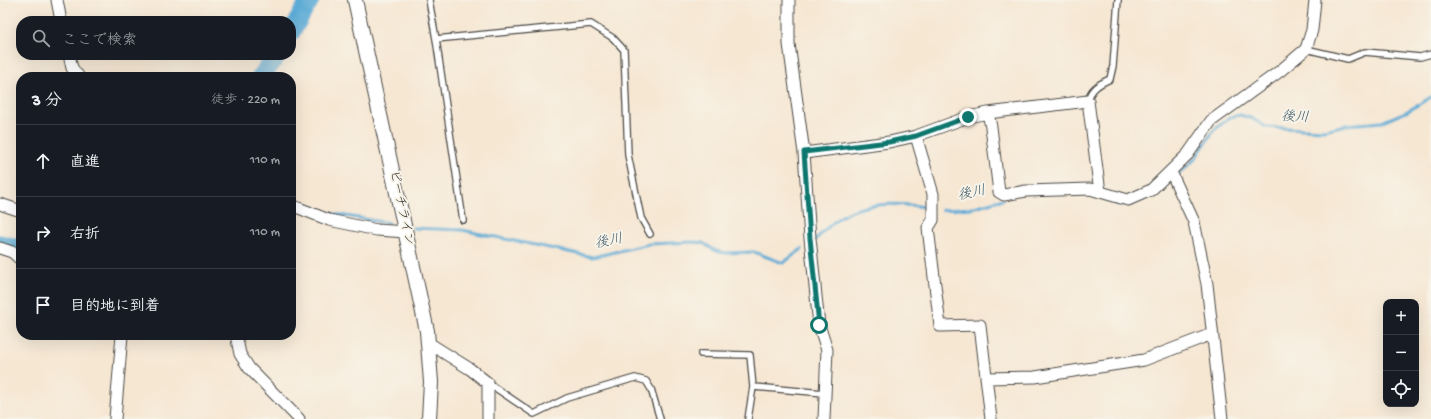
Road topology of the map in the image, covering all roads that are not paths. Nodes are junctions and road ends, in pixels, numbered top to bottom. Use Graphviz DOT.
graph roads {
  1 [pos="57,0"];
  2 [pos="355,0"];
  3 [pos="429,0"];
  4 [pos="789,0"];
  5 [pos="1118,0"];
  6 [pos="1315,0"];
  7 [pos="60,16"];
  8 [pos="436,39"];
  9 [pos="1306,49"];
  10 [pos="1431,54"];
  11 [pos="70,60"];
  12 [pos="75,72"];
  13 [pos="1088,101"];
  14 [pos="988,113"];
  15 [pos="916,136"];
  16 [pos="804,152"];
  17 [pos="1171,172"];
  18 [pos="1100,192"];
  19 [pos="0,204"];
  20 [pos="296,207"];
  21 [pos="16,209"];
  22 [pos="463,220"];
  23 [pos="406,232"];
  24 [pos="650,234"];
  25 [pos="0,248"];
  26 [pos="16,256"];
  27 [pos="1212,334"];
  28 [pos="122,340"];
  29 [pos="237,340"];
  30 [pos="427,342"];
  31 [pos="701,354"];
  32 [pos="986,378"];
  33 [pos="488,383"];
  34 [pos="753,387"];
  35 [pos="824,394"];
  36 [pos="115,419"];
  37 [pos="299,419"];
  38 [pos="429,419"];
  39 [pos="488,419"];
  40 [pos="660,419"];
  41 [pos="748,419"];
  42 [pos="824,419"];
  43 [pos="991,419"];
  44 [pos="1222,419"];
  1 -- 7 [label="street"];
  2 -- 23 [label="street, ピーチライン"];
  3 -- 8 [label="lane"];
  4 -- 16 [label="street"];
  5 -- 13 [label="lane"];
  6 -- 9 [label="street"];
  8 -- 22 [label="lane"];
  8 -- 24 [label="lane"];
  9 -- 10 [label="lane"];
  9 -- 17 [label="street"];
  11 -- 12 [label="street"];
  13 -- 14 [label="street"];
  13 -- 18 [label="street"];
  14 -- 15 [label="street"];
  14 -- 18 [label="street"];
  15 -- 16 [label="street"];
  15 -- 32 [label="street"];
  16 -- 35 [label="street"];
  17 -- 18 [label="street"];
  17 -- 27 [label="street"];
  19 -- 21 [label="street"];
  20 -- 23 [label="street"];
  23 -- 30 [label="street, ピーチライン"];
  25 -- 26 [label="street"];
  27 -- 32 [label="street"];
  27 -- 44 [label="street"];
  28 -- 36 [label="street"];
  29 -- 37 [label="street"];
  30 -- 33 [label="street"];
  30 -- 38 [label="street, ピーチライン"];
  31 -- 34 [label="lane"];
  32 -- 43 [label="street"];
  33 -- 39 [label="street"];
  33 -- 40 [label="lane"];
  34 -- 35 [label="lane"];
  34 -- 41 [label="lane"];
  35 -- 42 [label="street"];
}
